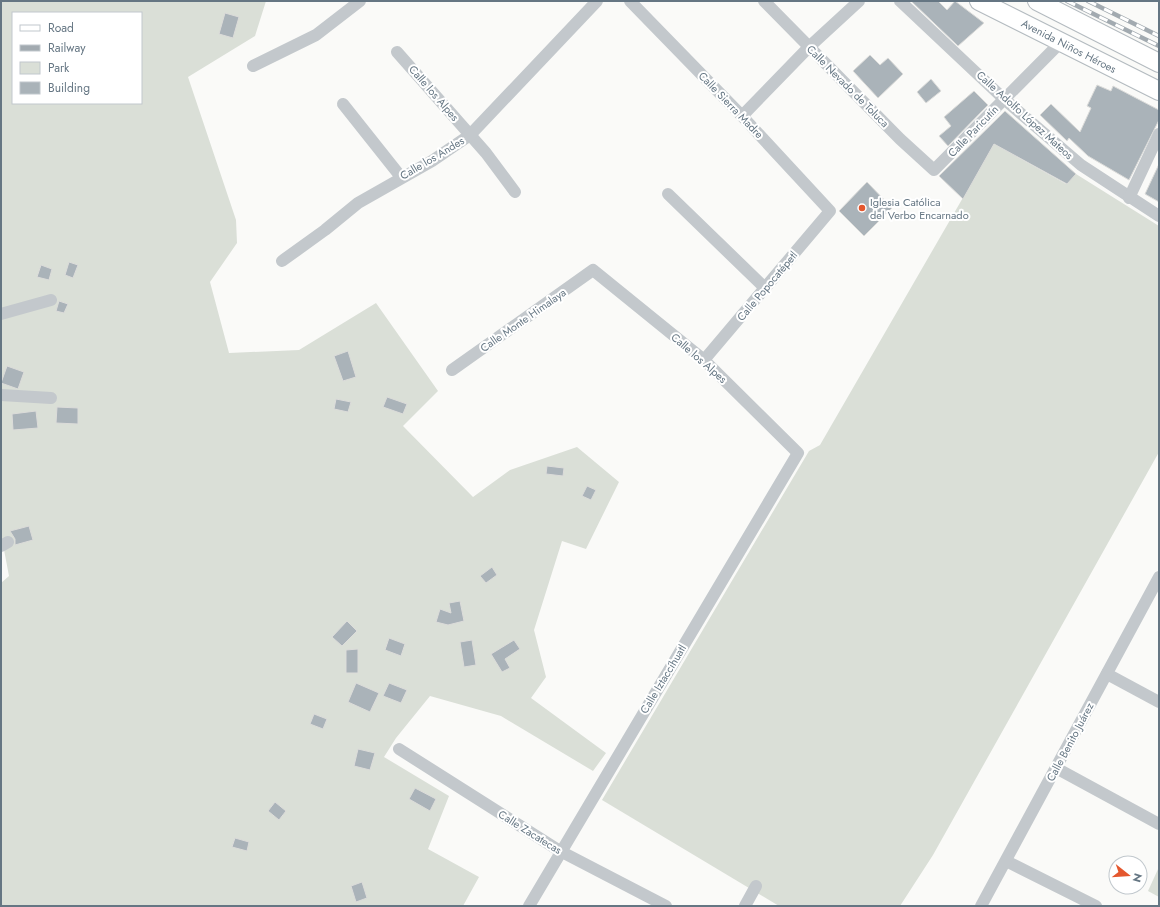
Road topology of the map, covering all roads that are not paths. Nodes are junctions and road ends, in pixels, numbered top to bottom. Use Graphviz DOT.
graph roads {
  1 [pos="360,1"];
  2 [pos="597,1"];
  3 [pos="630,1"];
  4 [pos="764,1"];
  5 [pos="859,1"];
  6 [pos="900,1"];
  7 [pos="979,1"];
  8 [pos="1038,1"];
  9 [pos="1062,41"];
  10 [pos="809,47"];
  11 [pos="397,52"];
  12 [pos="1159,63"];
  13 [pos="253,66"];
  14 [pos="1159,91"];
  15 [pos="1004,99"];
  16 [pos="344,104"];
  17 [pos="742,116"];
  18 [pos="1159,134"];
  19 [pos="470,135"];
  20 [pos="934,170"];
  21 [pos="401,177"];
  22 [pos="515,192"];
  23 [pos="668,194"];
  24 [pos="1129,198"];
  25 [pos="830,211"];
  26 [pos="1159,216"];
  27 [pos="282,261"];
  28 [pos="593,270"];
  29 [pos="765,288"];
  30 [pos="51,300"];
  31 [pos="1,314"];
  32 [pos="704,360"];
  33 [pos="452,370"];
  34 [pos="1,395"];
  35 [pos="51,398"];
  36 [pos="798,453"];
  37 [pos="1158,582"];
  38 [pos="1107,674"];
  39 [pos="1159,702"];
  40 [pos="398,749"];
  41 [pos="1056,768"];
  42 [pos="1159,824"];
  43 [pos="560,851"];
  44 [pos="1006,861"];
  45 [pos="756,886"];
  46 [pos="529,906"];
  47 [pos="666,906"];
  48 [pos="746,906"];
  49 [pos="981,906"];
  50 [pos="1096,906"];
  1 -- 13 [label="street"];
  2 -- 19 [label="street, Calle los Andes"];
  3 -- 17 [label="street, Calle Sierra Madre"];
  4 -- 10 [label="street, Calle Nevado de Toluca"];
  5 -- 10 [label="street"];
  6 -- 15 [label="street, Calle Adolfo López Mateos"];
  7 -- 9 [label="main road, Avenida Niños Héroes"];
  8 -- 12 [label="main road"];
  9 -- 14 [label="main road, Avenida Niños Héroes"];
  9 -- 15 [label="street, Calle Paricutín"];
  10 -- 17 [label="street"];
  10 -- 20 [label="street, Calle Nevado de Toluca"];
  11 -- 19 [label="street, Calle los Alpes"];
  15 -- 20 [label="street, Calle Paricutín"];
  15 -- 24 [label="street, Calle Adolfo López Mateos"];
  16 -- 21 [label="street"];
  17 -- 25 [label="street, Calle Sierra Madre"];
  18 -- 24 [label="street"];
  19 -- 21 [label="street, Calle los Andes"];
  19 -- 22 [label="street, Calle los Alpes"];
  21 -- 27 [label="street, Calle los Andes"];
  23 -- 29 [label="street"];
  24 -- 26 [label="street, Calle Adolfo López Mateos"];
  25 -- 29 [label="street, Calle Popocatépetl"];
  28 -- 32 [label="street, Calle los Alpes"];
  28 -- 33 [label="street, Calle Monte Himalaya"];
  29 -- 32 [label="street, Calle Popocatépetl"];
  30 -- 31 [label="street"];
  32 -- 36 [label="street, Calle los Alpes"];
  34 -- 35 [label="street"];
  36 -- 43 [label="street, Calle Iztaccíhuatl"];
  37 -- 38 [label="street, Calle Benito Juárez"];
  38 -- 39 [label="street"];
  38 -- 41 [label="street, Calle Benito Juárez"];
  40 -- 43 [label="street, Calle Zacatecas"];
  41 -- 42 [label="street"];
  41 -- 44 [label="street, Calle Benito Juárez"];
  43 -- 46 [label="street, Calle Iztaccíhuatl"];
  43 -- 47 [label="street, Calle Zacatecas"];
  44 -- 49 [label="street, Calle Benito Juárez"];
  44 -- 50 [label="street"];
  45 -- 48 [label="street"];
}
